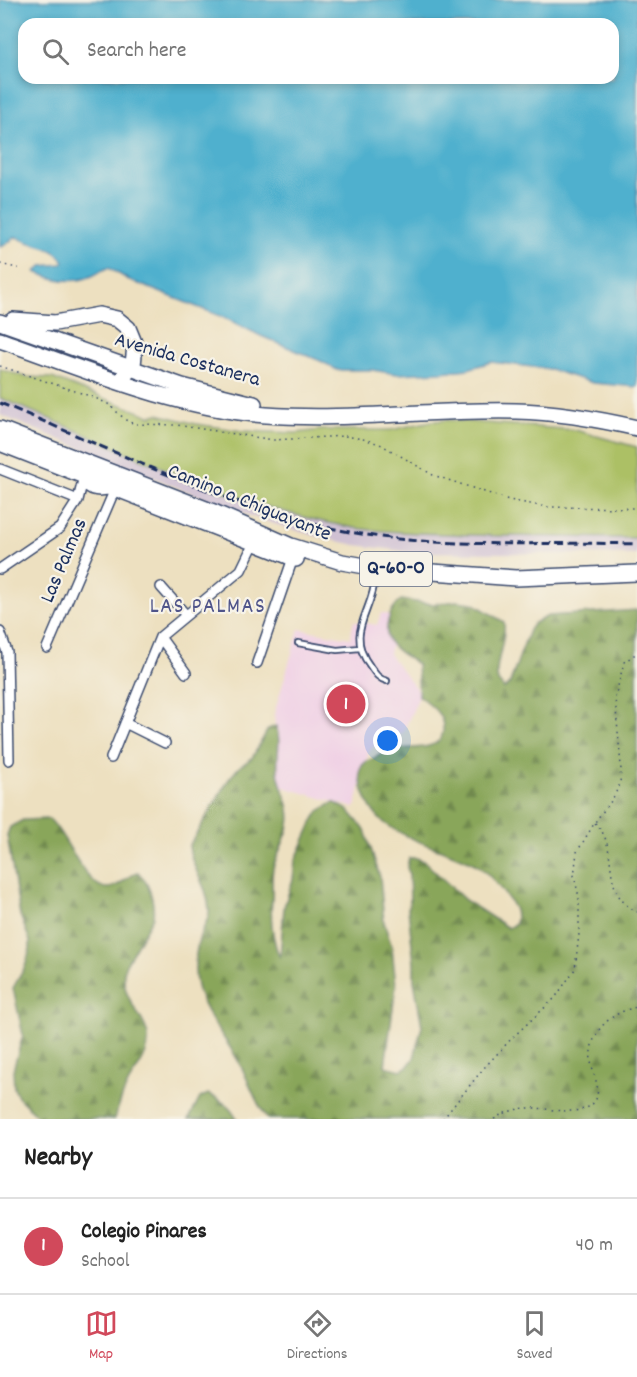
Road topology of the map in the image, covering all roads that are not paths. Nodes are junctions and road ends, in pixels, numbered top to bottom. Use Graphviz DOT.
graph roads {
  1 [pos="0,320"];
  2 [pos="0,340"];
  3 [pos="131,369"];
  4 [pos="116,381"];
  5 [pos="367,415"];
  6 [pos="637,428"];
  7 [pos="0,429"];
  8 [pos="0,443"];
  9 [pos="0,469"];
  10 [pos="106,470"];
  11 [pos="86,482"];
  12 [pos="115,489"];
  13 [pos="78,500"];
  14 [pos="254,543"];
  15 [pos="293,558"];
  16 [pos="0,569"];
  17 [pos="637,573"];
  18 [pos="375,577"];
  19 [pos="637,582"];
  20 [pos="161,587"];
  21 [pos="186,615"];
  22 [pos="0,632"];
  23 [pos="160,637"];
  24 [pos="298,643"];
  25 [pos="47,648"];
  26 [pos="360,648"];
  27 [pos="256,663"];
  28 [pos="186,673"];
  29 [pos="387,681"];
  30 [pos="125,723"];
  31 [pos="165,743"];
  32 [pos="111,758"];
  33 [pos="9,760"];
  1 -- 3 [label="main road, Avenida Costanera"];
  1 -- 3 [label="main road"];
  2 -- 4 [label="main road, Avenida Costanera"];
  3 -- 4 [label="main road"];
  3 -- 5 [label="main road, Avenida Costanera"];
  4 -- 5 [label="main road, Avenida Costanera"];
  5 -- 6 [label="main road, Avenida Costanera"];
  7 -- 10 [label="main road, Camino a Chiguayante / Q-60-O"];
  8 -- 11 [label="main road, Camino a Chiguayante / Q-60-O"];
  9 -- 13 [label="street"];
  10 -- 11 [label="main road"];
  10 -- 17 [label="main road, Camino a Chiguayante / Q-60-O"];
  11 -- 12 [label="main road, Camino a Chiguayante / Q-60-O"];
  11 -- 13 [label="street"];
  12 -- 14 [label="main road, Camino a Chiguayante / Q-60-O"];
  12 -- 25 [label="street, Las Palmas"];
  13 -- 16 [label="street"];
  14 -- 15 [label="main road, Camino a Chiguayante / Q-60-O"];
  14 -- 21 [label="street"];
  15 -- 18 [label="main road, Camino a Chiguayante / Q-60-O"];
  15 -- 27 [label="street"];
  18 -- 19 [label="main road, Camino a Chiguayante / Q-60-O"];
  18 -- 26 [label="lane"];
  20 -- 21 [label="street"];
  21 -- 23 [label="street"];
  22 -- 33 [label="street"];
  23 -- 28 [label="street"];
  23 -- 30 [label="street"];
  24 -- 26 [label="lane"];
  26 -- 29 [label="lane"];
  30 -- 31 [label="street"];
  30 -- 32 [label="street"];
}
